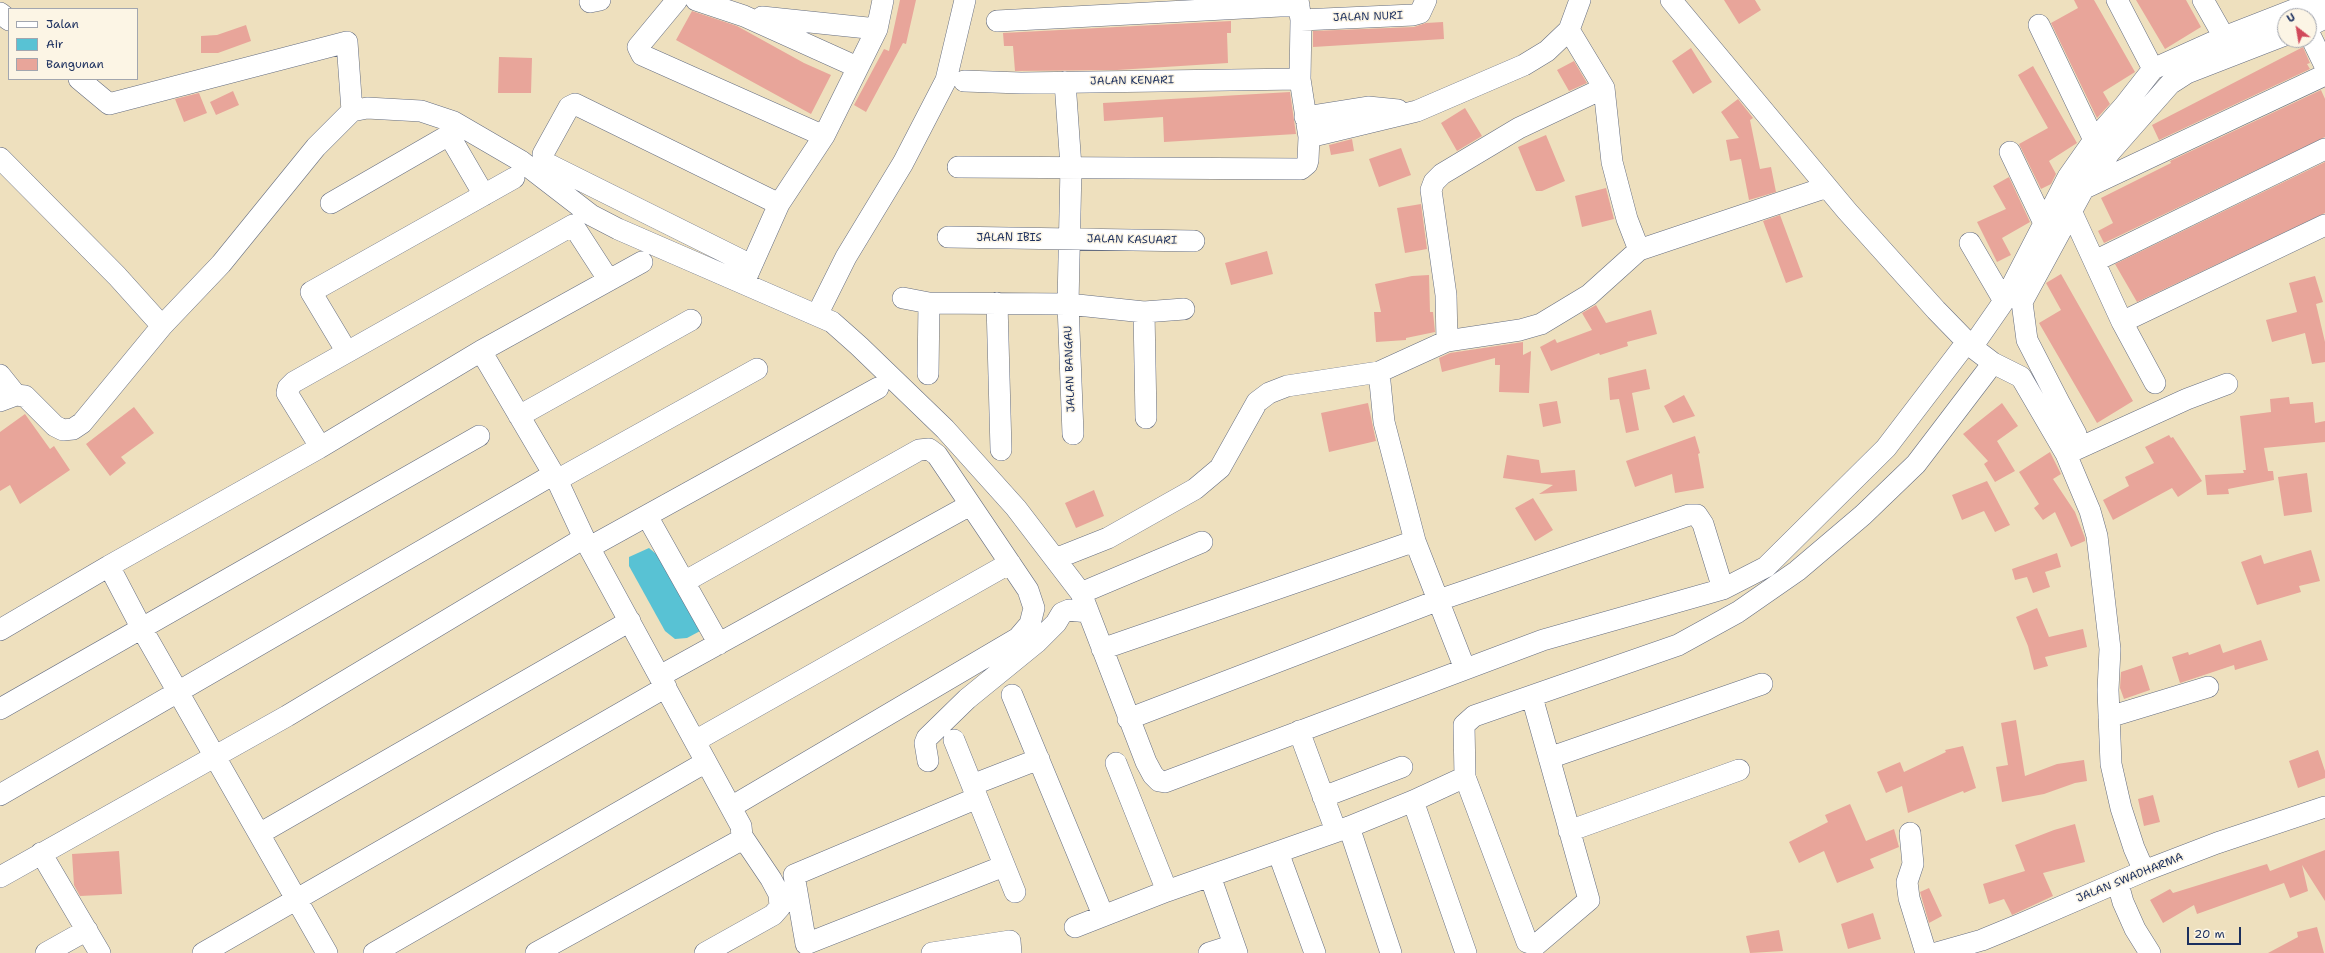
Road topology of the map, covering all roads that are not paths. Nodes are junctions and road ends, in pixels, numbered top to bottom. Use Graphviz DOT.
graph roads {
  1 [pos="677,0"];
  2 [pos="696,0"];
  3 [pos="883,0"];
  4 [pos="965,0"];
  5 [pos="1426,0"];
  6 [pos="1580,0"];
  7 [pos="1671,0"];
  8 [pos="2117,0"];
  9 [pos="2203,0"];
  10 [pos="2319,0"];
  11 [pos="1299,8"];
  12 [pos="2307,8"];
  13 [pos="1071,9"];
  14 [pos="0,13"];
  15 [pos="744,16"];
  16 [pos="8,19"];
  17 [pos="2277,20"];
  18 [pos="997,21"];
  19 [pos="2039,25"];
  20 [pos="877,29"];
  21 [pos="1569,30"];
  22 [pos="2224,37"];
  23 [pos="2277,38"];
  24 [pos="2316,48"];
  25 [pos="2325,66"];
  26 [pos="857,67"];
  27 [pos="2153,69"];
  28 [pos="2325,75"];
  29 [pos="1300,79"];
  30 [pos="80,80"];
  31 [pos="964,81"];
  32 [pos="1065,82"];
  33 [pos="1604,88"];
  34 [pos="352,111"];
  35 [pos="1307,127"];
  36 [pos="824,136"];
  37 [pos="2094,140"];
  38 [pos="2325,149"];
  39 [pos="2010,152"];
  40 [pos="0,158"];
  41 [pos="958,167"];
  42 [pos="1071,167"];
  43 [pos="514,178"];
  44 [pos="1827,187"];
  45 [pos="2084,188"];
  46 [pos="484,195"];
  47 [pos="331,202"];
  48 [pos="779,204"];
  49 [pos="2072,213"];
  50 [pos="2043,221"];
  51 [pos="2325,225"];
  52 [pos="948,237"];
  53 [pos="1070,238"];
  54 [pos="1194,241"];
  55 [pos="1970,243"];
  56 [pos="1639,250"];
  57 [pos="642,262"];
  58 [pos="2095,262"];
  59 [pos="748,274"];
  60 [pos="608,279"];
  61 [pos="903,298"];
  62 [pos="2004,302"];
  63 [pos="929,303"];
  64 [pos="997,303"];
  65 [pos="1068,304"];
  66 [pos="1184,308"];
  67 [pos="1144,312"];
  68 [pos="817,315"];
  69 [pos="691,320"];
  70 [pos="2122,322"];
  71 [pos="162,326"];
  72 [pos="1447,341"];
  73 [pos="482,351"];
  74 [pos="347,352"];
  75 [pos="1979,352"];
  76 [pos="757,369"];
  77 [pos="1379,372"];
  78 [pos="928,374"];
  79 [pos="0,375"];
  80 [pos="2155,383"];
  81 [pos="2227,384"];
  82 [pos="878,388"];
  83 [pos="8,398"];
  84 [pos="2060,404"];
  85 [pos="519,416"];
  86 [pos="1146,418"];
  87 [pos="2048,422"];
  88 [pos="1073,434"];
  89 [pos="2076,434"];
  90 [pos="479,436"];
  91 [pos="319,448"];
  92 [pos="1001,450"];
  93 [pos="2066,454"];
  94 [pos="556,477"];
  95 [pos="970,505"];
  96 [pos="647,516"];
  97 [pos="1415,541"];
  98 [pos="1202,542"];
  99 [pos="587,543"];
  100 [pos="1055,559"];
  101 [pos="1010,564"];
  102 [pos="109,566"];
  103 [pos="684,582"];
  104 [pos="1723,589"];
  105 [pos="1439,600"];
  106 [pos="1085,602"];
  107 [pos="630,621"];
  108 [pos="142,629"];
  109 [pos="0,630"];
  110 [pos="718,644"];
  111 [pos="1102,649"];
  112 [pos="1466,669"];
  113 [pos="663,682"];
  114 [pos="1762,684"];
  115 [pos="2208,687"];
  116 [pos="178,691"];
  117 [pos="1012,695"];
  118 [pos="1532,697"];
  119 [pos="0,709"];
  120 [pos="2109,717"];
  121 [pos="1128,719"];
  122 [pos="1299,731"];
  123 [pos="954,740"];
  124 [pos="695,741"];
  125 [pos="215,756"];
  126 [pos="1549,758"];
  127 [pos="1039,759"];
  128 [pos="928,761"];
  129 [pos="706,762"];
  130 [pos="1116,763"];
  131 [pos="1402,767"];
  132 [pos="1739,770"];
  133 [pos="1465,777"];
  134 [pos="975,792"];
  135 [pos="0,795"];
  136 [pos="1323,797"];
  137 [pos="1413,801"];
  138 [pos="731,806"];
  139 [pos="2325,807"];
  140 [pos="1343,829"];
  141 [pos="1569,831"];
  142 [pos="1910,833"];
  143 [pos="259,834"];
  144 [pos="742,836"];
  145 [pos="1278,852"];
  146 [pos="41,853"];
  147 [pos="1004,866"];
  148 [pos="2144,871"];
  149 [pos="1210,876"];
  150 [pos="0,877"];
  151 [pos="2118,884"];
  152 [pos="1167,890"];
  153 [pos="1015,892"];
  154 [pos="297,900"];
  155 [pos="791,909"];
  156 [pos="1103,915"];
  157 [pos="1075,927"];
  158 [pos="87,930"];
  159 [pos="1235,949"];
  160 [pos="46,953"];
  161 [pos="100,953"];
  162 [pos="203,953"];
  163 [pos="327,953"];
  164 [pos="374,953"];
  165 [pos="536,953"];
  166 [pos="704,953"];
  167 [pos="799,953"];
  168 [pos="937,953"];
  169 [pos="1011,953"];
  170 [pos="1209,953"];
  171 [pos="1314,953"];
  172 [pos="1391,953"];
  173 [pos="1466,953"];
  174 [pos="1926,953"];
  175 [pos="1936,953"];
  176 [pos="2150,953"];
  1 -- 36 [label="street"];
  2 -- 15 [label="street"];
  3 -- 20 [label="street"];
  4 -- 68 [label="street"];
  5 -- 11 [label="street, JALAN NURI"];
  6 -- 21 [label="street"];
  7 -- 44 [label="street"];
  8 -- 27 [label="street"];
  9 -- 22 [label="street"];
  10 -- 12 [label="street"];
  11 -- 13 [label="street, JALAN NURI"];
  11 -- 29 [label="street"];
  13 -- 18 [label="street, JALAN NURI"];
  14 -- 16 [label="street"];
  15 -- 20 [label="street"];
  15 -- 26 [label="street"];
  17 -- 22 [label="street"];
  19 -- 37 [label="street"];
  20 -- 26 [label="street"];
  21 -- 33 [label="street"];
  21 -- 35 [label="street"];
  22 -- 27 [label="street"];
  23 -- 45 [label="street"];
  24 -- 25 [label="street"];
  26 -- 36 [label="street"];
  27 -- 37 [label="street"];
  28 -- 45 [label="street"];
  29 -- 32 [label="street, JALAN KENARI"];
  29 -- 35 [label="street"];
  30 -- 34 [label="street"];
  31 -- 32 [label="street, JALAN KENARI"];
  32 -- 42 [label="street, JALAN BANGAU"];
  33 -- 56 [label="street"];
  33 -- 72 [label="street"];
  34 -- 59 [label="street"];
  34 -- 71 [label="street"];
  35 -- 42 [label="street"];
  36 -- 48 [label="street"];
  37 -- 50 [label="street"];
  38 -- 58 [label="street"];
  39 -- 50 [label="street"];
  40 -- 71 [label="street"];
  41 -- 42 [label="street"];
  42 -- 53 [label="street, JALAN BANGAU"];
  43 -- 46 [label="street"];
  44 -- 56 [label="street"];
  44 -- 75 [label="street"];
  45 -- 49 [label="street"];
  46 -- 47 [label="street"];
  46 -- 74 [label="street"];
  48 -- 59 [label="street"];
  48 -- 59 [label="street"];
  49 -- 58 [label="street"];
  49 -- 84 [label="street"];
  50 -- 62 [label="street"];
  51 -- 70 [label="street"];
  52 -- 53 [label="street, JALAN IBIS"];
  53 -- 54 [label="street, JALAN KASUARI"];
  53 -- 65 [label="street, JALAN BANGAU"];
  55 -- 62 [label="street"];
  56 -- 72 [label="street"];
  57 -- 60 [label="street"];
  58 -- 70 [label="street"];
  59 -- 68 [label="street"];
  60 -- 73 [label="street"];
  60 -- 74 [label="street"];
  61 -- 63 [label="street"];
  62 -- 75 [label="street"];
  63 -- 64 [label="street"];
  63 -- 78 [label="street"];
  64 -- 65 [label="street"];
  64 -- 92 [label="street"];
  65 -- 67 [label="street"];
  65 -- 88 [label="street, JALAN BANGAU"];
  66 -- 67 [label="street"];
  67 -- 86 [label="street"];
  68 -- 100 [label="street"];
  69 -- 85 [label="street"];
  70 -- 80 [label="street"];
  71 -- 83 [label="street"];
  72 -- 77 [label="street"];
  73 -- 85 [label="street"];
  73 -- 91 [label="street"];
  74 -- 91 [label="street"];
  75 -- 87 [label="street"];
  75 -- 104 [label="street"];
  75 -- 118 [label="street"];
  76 -- 94 [label="street"];
  77 -- 97 [label="street"];
  77 -- 100 [label="street"];
  79 -- 83 [label="street"];
  81 -- 93 [label="street"];
  82 -- 96 [label="street"];
  84 -- 87 [label="street"];
  84 -- 89 [label="street"];
  85 -- 94 [label="street"];
  87 -- 93 [label="street"];
  90 -- 108 [label="street"];
  91 -- 102 [label="street"];
  93 -- 120 [label="street"];
  94 -- 99 [label="street"];
  94 -- 116 [label="street"];
  95 -- 101 [label="street"];
  95 -- 103 [label="street"];
  95 -- 110 [label="street"];
  96 -- 99 [label="street"];
  96 -- 103 [label="street"];
  97 -- 105 [label="street"];
  97 -- 111 [label="street"];
  98 -- 106 [label="street"];
  99 -- 107 [label="street"];
  99 -- 125 [label="street"];
  100 -- 106 [label="street"];
  101 -- 124 [label="street"];
  101 -- 138 [label="street"];
  102 -- 108 [label="street"];
  102 -- 109 [label="street"];
  103 -- 110 [label="street"];
  104 -- 105 [label="street"];
  104 -- 112 [label="street"];
  105 -- 112 [label="street"];
  105 -- 121 [label="street"];
  106 -- 111 [label="street"];
  106 -- 128 [label="street"];
  107 -- 113 [label="street"];
  107 -- 143 [label="street"];
  108 -- 116 [label="street"];
  108 -- 119 [label="street"];
  110 -- 113 [label="street"];
  111 -- 121 [label="street"];
  112 -- 122 [label="street"];
  113 -- 124 [label="street"];
  113 -- 154 [label="street"];
  114 -- 126 [label="street"];
  115 -- 120 [label="street"];
  116 -- 125 [label="street"];
  116 -- 135 [label="street"];
  117 -- 127 [label="street"];
  118 -- 126 [label="street"];
  118 -- 133 [label="street"];
  120 -- 148 [label="street"];
  121 -- 122 [label="street"];
  122 -- 136 [label="street"];
  123 -- 134 [label="street"];
  124 -- 129 [label="street"];
  125 -- 143 [label="street"];
  125 -- 146 [label="street"];
  126 -- 141 [label="street"];
  127 -- 134 [label="street"];
  127 -- 156 [label="street"];
  129 -- 138 [label="street"];
  129 -- 164 [label="street"];
  130 -- 152 [label="street"];
  131 -- 136 [label="street"];
  132 -- 141 [label="street"];
  133 -- 137 [label="street"];
  133 -- 141 [label="street"];
  134 -- 147 [label="street"];
  134 -- 147 [label="street"];
  136 -- 140 [label="street"];
  137 -- 140 [label="street"];
  137 -- 173 [label="street"];
  138 -- 144 [label="street"];
  139 -- 148 [label="street, JALAN SWADHARMA"];
  140 -- 145 [label="street"];
  140 -- 172 [label="street"];
  142 -- 174 [label="street"];
  143 -- 154 [label="street"];
  144 -- 165 [label="street"];
  144 -- 166 [label="street"];
  145 -- 149 [label="street"];
  145 -- 171 [label="street"];
  146 -- 150 [label="street"];
  146 -- 158 [label="street"];
  147 -- 153 [label="street"];
  148 -- 151 [label="street, JALAN SWADHARMA"];
  149 -- 152 [label="street"];
  149 -- 159 [label="street"];
  151 -- 175 [label="street, JALAN SWADHARMA"];
  151 -- 176 [label="street"];
  152 -- 156 [label="street"];
  154 -- 162 [label="street"];
  154 -- 163 [label="street"];
  155 -- 167 [label="street"];
  156 -- 157 [label="street"];
  158 -- 160 [label="street"];
  158 -- 161 [label="street"];
  159 -- 170 [label="street"];
  168 -- 169 [label="street"];
}
